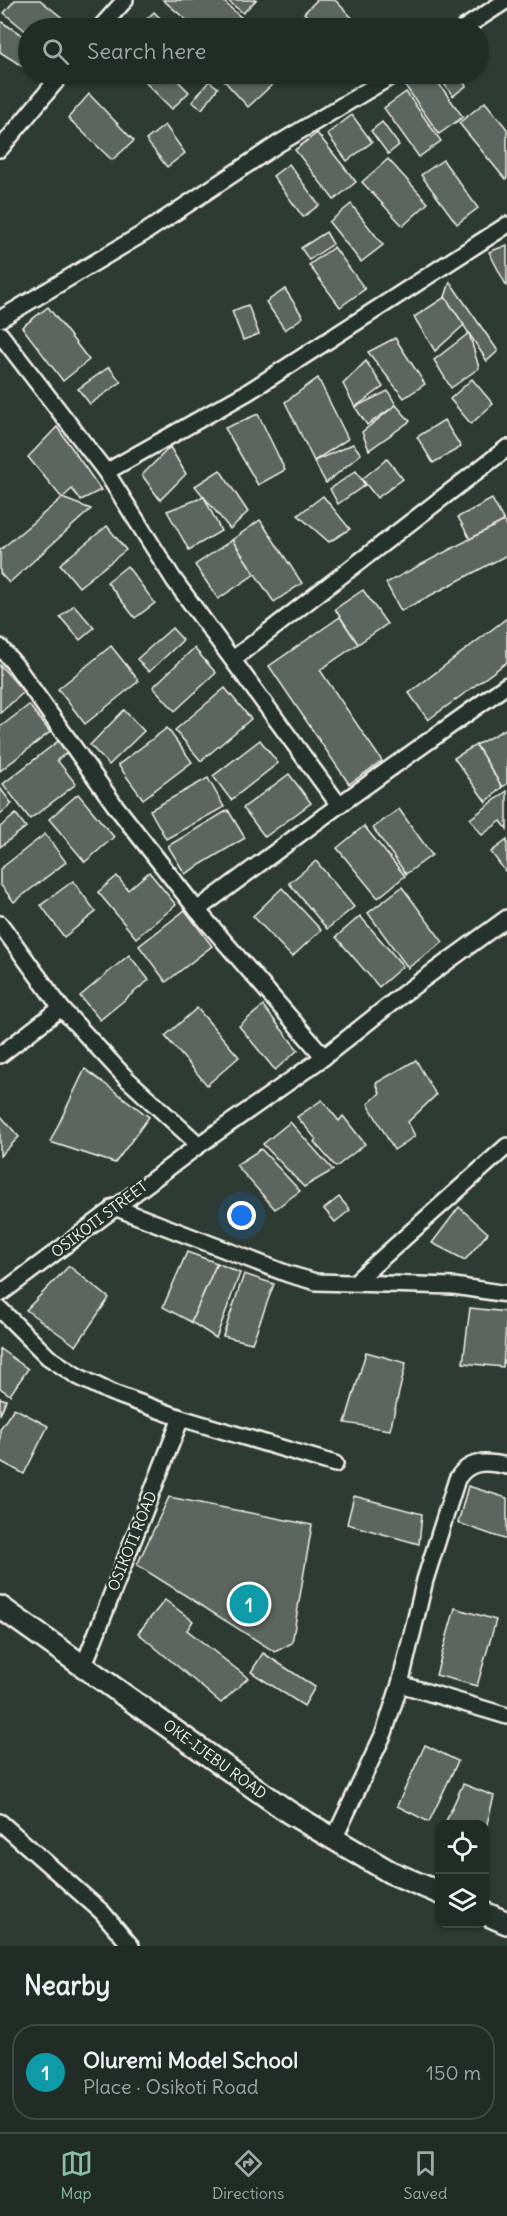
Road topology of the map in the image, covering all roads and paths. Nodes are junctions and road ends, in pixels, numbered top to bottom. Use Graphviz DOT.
graph roads {
  1 [pos="125,0"];
  2 [pos="507,0"];
  3 [pos="109,18"];
  4 [pos="479,18"];
  5 [pos="54,84"];
  6 [pos="378,84"];
  7 [pos="0,149"];
  8 [pos="507,225"];
  9 [pos="0,319"];
  10 [pos="0,334"];
  11 [pos="507,448"];
  12 [pos="106,472"];
  13 [pos="0,647"];
  14 [pos="233,659"];
  15 [pos="507,685"];
  16 [pos="339,805"];
  17 [pos="197,910"];
  18 [pos="507,918"];
  19 [pos="0,924"];
  20 [pos="61,1008"];
  21 [pos="0,1055"];
  22 [pos="324,1057"];
  23 [pos="199,1145"];
  24 [pos="507,1146"];
  25 [pos="114,1207"];
  26 [pos="354,1283"];
  27 [pos="0,1294"];
  28 [pos="507,1294"];
  29 [pos="0,1309"];
  30 [pos="181,1418"];
  31 [pos="335,1464"];
  32 [pos="507,1466"];
  33 [pos="0,1606"];
  34 [pos="84,1665"];
  35 [pos="400,1684"];
  36 [pos="507,1716"];
  37 [pos="0,1822"];
  38 [pos="334,1839"];
  39 [pos="435,1891"];
  40 [pos="489,1915"];
  41 [pos="507,1923"];
  42 [pos="131,1946"];
  1 -- 3 [label="street"];
  2 -- 4 [label="street"];
  5 -- 7 [label="street"];
  6 -- 9 [label="street"];
  8 -- 12 [label="street"];
  10 -- 12 [label="street"];
  11 -- 14 [label="street"];
  12 -- 14 [label="street"];
  13 -- 17 [label="street"];
  14 -- 16 [label="street"];
  15 -- 16 [label="street"];
  16 -- 17 [label="street"];
  17 -- 22 [label="street"];
  18 -- 22 [label="street, OSIKOTI STREET"];
  19 -- 20 [label="street"];
  20 -- 21 [label="street"];
  20 -- 23 [label="street"];
  22 -- 23 [label="street, OSIKOTI STREET"];
  23 -- 25 [label="street, OSIKOTI STREET"];
  24 -- 26 [label="street"];
  25 -- 26 [label="street"];
  25 -- 27 [label="street, OSIKOTI STREET"];
  26 -- 28 [label="street"];
  29 -- 30 [label="street"];
  30 -- 31 [label="street"];
  30 -- 34 [label="street, OSIKOTI ROAD"];
  32 -- 35 [label="street"];
  33 -- 34 [label="main road, OKE-IJEBU ROAD"];
  34 -- 38 [label="main road, OKE-IJEBU ROAD"];
  35 -- 36 [label="street"];
  35 -- 38 [label="street"];
  37 -- 42 [label="street"];
  38 -- 39 [label="main road, OKE-IJEBU ROAD"];
  40 -- 41 [label="main road"];
}
